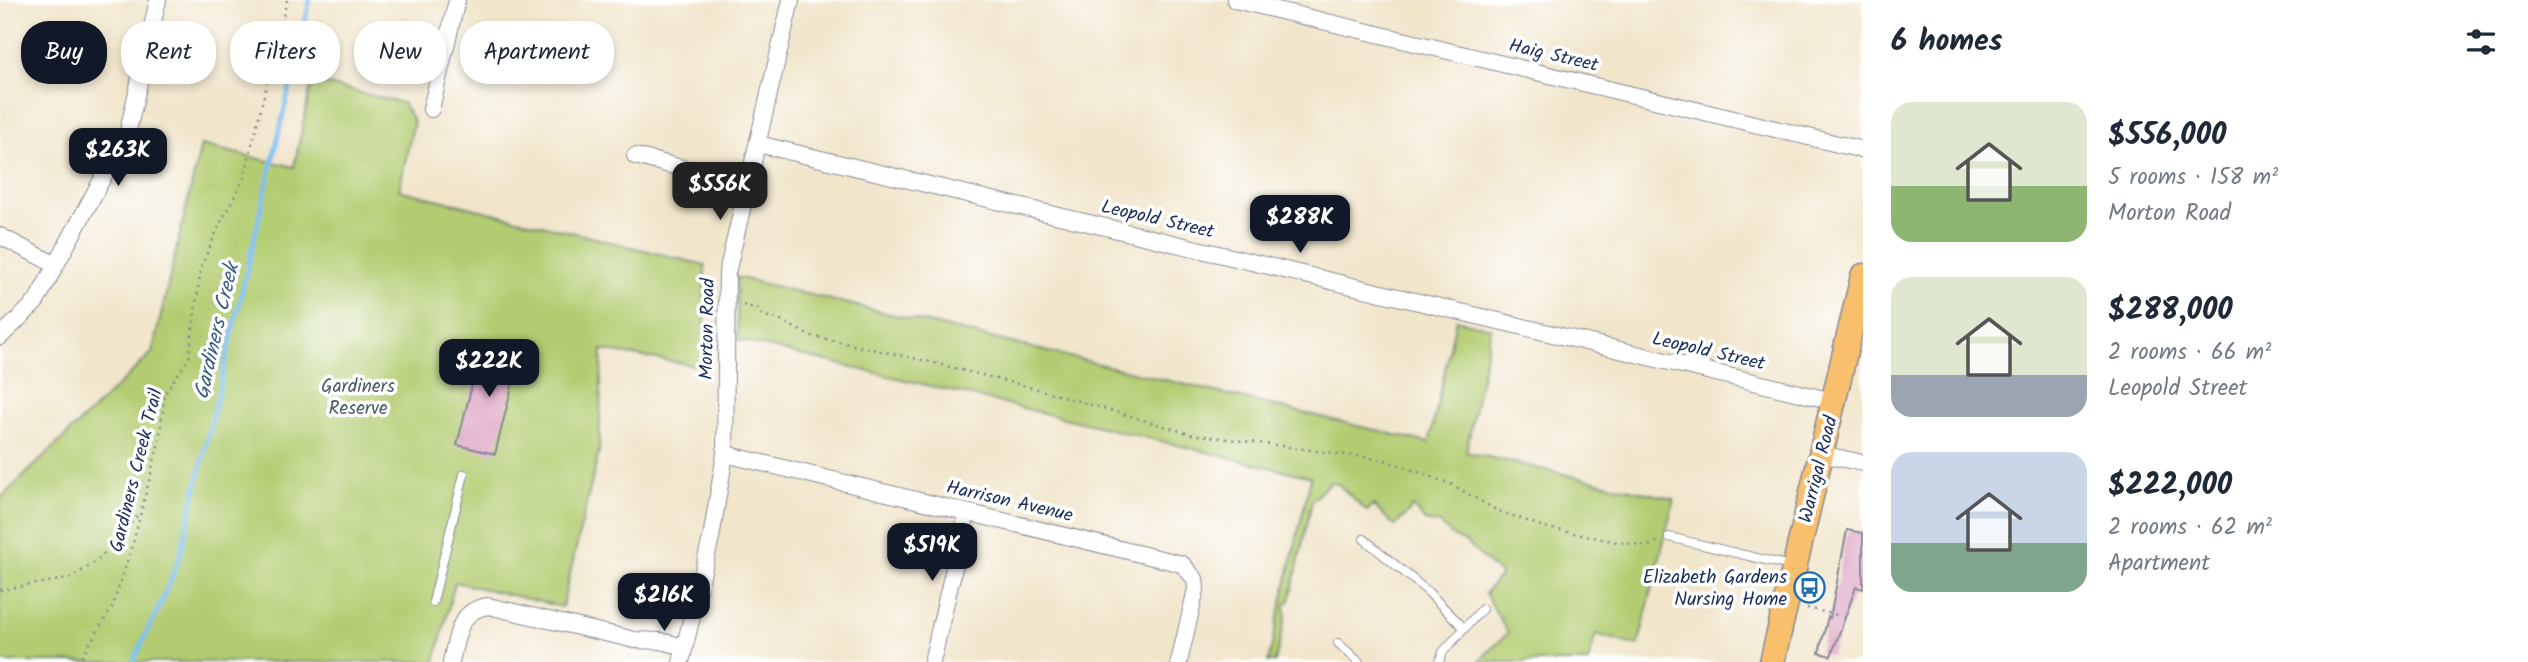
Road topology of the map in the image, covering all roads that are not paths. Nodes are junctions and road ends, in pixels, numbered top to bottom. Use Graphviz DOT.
graph roads {
  1 [pos="158,0"];
  2 [pos="457,0"];
  3 [pos="791,0"];
  4 [pos="1235,0"];
  5 [pos="431,109"];
  6 [pos="758,144"];
  7 [pos="1863,150"];
  8 [pos="635,156"];
  9 [pos="748,185"];
  10 [pos="0,236"];
  11 [pos="56,265"];
  12 [pos="1863,276"];
  13 [pos="0,337"];
  14 [pos="1833,401"];
  15 [pos="725,454"];
  16 [pos="1821,454"];
  17 [pos="1863,463"];
  18 [pos="464,474"];
  19 [pos="967,512"];
  20 [pos="1669,537"];
  21 [pos="1364,539"];
  22 [pos="1794,567"];
  23 [pos="433,603"];
  24 [pos="1482,609"];
  25 [pos="1464,628"];
  26 [pos="1338,643"];
  27 [pos="682,655"];
  28 [pos="451,662"];
  29 [pos="932,662"];
  30 [pos="1179,662"];
  31 [pos="1359,662"];
  32 [pos="1439,662"];
  33 [pos="1772,662"];
  1 -- 11 [label="street"];
  2 -- 5 [label="street"];
  3 -- 6 [label="street, Morton Road"];
  4 -- 7 [label="street, Haig Street"];
  6 -- 9 [label="street, Morton Road"];
  6 -- 14 [label="street, Leopold Street"];
  8 -- 9 [label="street"];
  9 -- 15 [label="street, Morton Road"];
  10 -- 11 [label="street"];
  11 -- 13 [label="street"];
  12 -- 14 [label="highway, Warrigal Road"];
  14 -- 16 [label="highway, Warrigal Road"];
  15 -- 19 [label="street, Harrison Avenue"];
  15 -- 27 [label="street, Morton Road"];
  16 -- 17 [label="street"];
  16 -- 22 [label="highway, Warrigal Road"];
  18 -- 23 [label="lane"];
  19 -- 29 [label="street"];
  19 -- 30 [label="street, Harrison Avenue"];
  20 -- 22 [label="lane"];
  21 -- 25 [label="lane"];
  22 -- 33 [label="highway, Warrigal Road"];
  24 -- 25 [label="lane"];
  25 -- 32 [label="lane"];
  26 -- 31 [label="lane"];
  27 -- 28 [label="street"];
}
